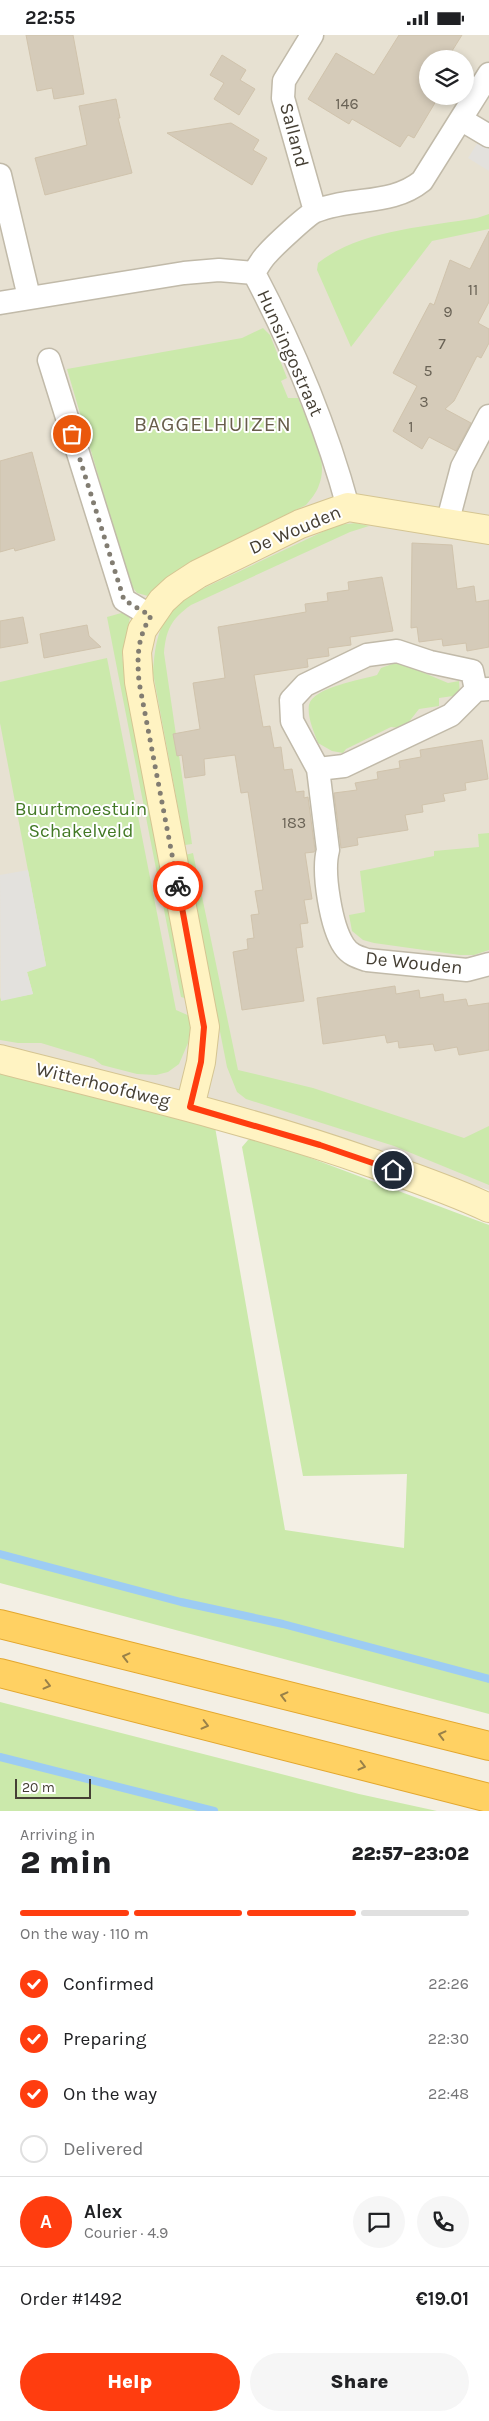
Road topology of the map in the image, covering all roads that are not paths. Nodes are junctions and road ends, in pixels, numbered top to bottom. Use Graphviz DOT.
graph roads {
  1 [pos="312,35"];
  2 [pos="489,74"];
  3 [pos="462,120"];
  4 [pos="489,136"];
  5 [pos="0,175"];
  6 [pos="315,211"];
  7 [pos="254,273"];
  8 [pos="29,297"];
  9 [pos="0,303"];
  10 [pos="49,361"];
  11 [pos="487,423"];
  12 [pos="348,507"];
  13 [pos="447,524"];
  14 [pos="489,530"];
  15 [pos="151,616"];
  16 [pos="483,689"];
  17 [pos="318,769"];
  18 [pos="489,964"];
  19 [pos="0,1059"];
  20 [pos="190,1107"];
  21 [pos="489,1208"];
  22 [pos="0,1624"];
  23 [pos="0,1673"];
  24 [pos="489,1747"];
  25 [pos="489,1798"];
  1 -- 6 [label="street, Salland"];
  2 -- 3 [label="street"];
  3 -- 4 [label="street"];
  3 -- 6 [label="street"];
  5 -- 8 [label="street"];
  6 -- 7 [label="street"];
  7 -- 8 [label="street, Hunsingostraat"];
  7 -- 12 [label="street, Hunsingostraat"];
  8 -- 9 [label="street, Hunsingostraat"];
  10 -- 15 [label="street"];
  11 -- 13 [label="street"];
  12 -- 13 [label="street, De Wouden"];
  12 -- 15 [label="street, De Wouden"];
  13 -- 14 [label="street, De Wouden"];
  15 -- 20 [label="street, De Wouden"];
  16 -- 17 [label="street, De Wouden"];
  16 -- 17 [label="street, De Wouden"];
  17 -- 18 [label="street, De Wouden"];
  19 -- 20 [label="street, Witterhoofdweg"];
  20 -- 21 [label="street, Witterhoofdweg"];
  24 -- 22 [label="highway, one-way"];
  23 -- 25 [label="highway, one-way"];
}
